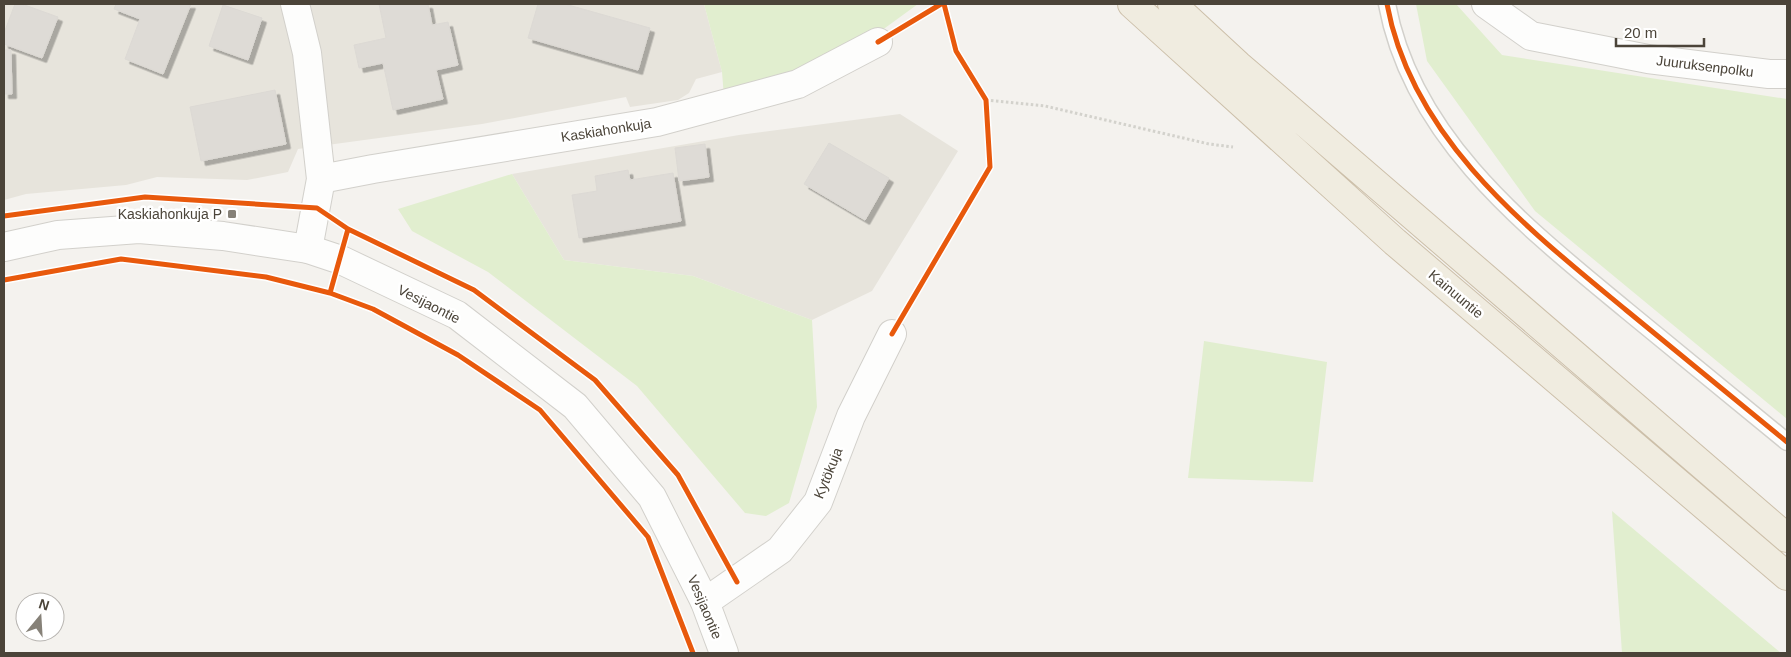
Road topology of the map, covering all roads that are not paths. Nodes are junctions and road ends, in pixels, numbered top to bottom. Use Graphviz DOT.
graph roads {
  1 [pos="295,4"];
  2 [pos="1132,4"];
  3 [pos="1172,4"];
  4 [pos="1387,4"];
  5 [pos="1486,4"];
  6 [pos="878,42"];
  7 [pos="1787,74"];
  8 [pos="322,179"];
  9 [pos="4,247"];
  10 [pos="308,249"];
  11 [pos="892,334"];
  12 [pos="1787,442"];
  13 [pos="1787,538"];
  14 [pos="1787,576"];
  15 [pos="705,602"];
  16 [pos="724,653"];
  1 -- 8 [label="street"];
  2 -- 14 [label="highway, Kainuuntie"];
  3 -- 13 [label="highway"];
  4 -- 12 [label="lane"];
  5 -- 7 [label="street, Juuruksenpolku"];
  6 -- 8 [label="street, Kaskiahonkuja"];
  8 -- 10 [label="street"];
  9 -- 10 [label="street, Vesijaontie"];
  10 -- 15 [label="street, Vesijaontie"];
  11 -- 15 [label="street, Kytökuja"];
  15 -- 16 [label="street, Vesijaontie"];
}
